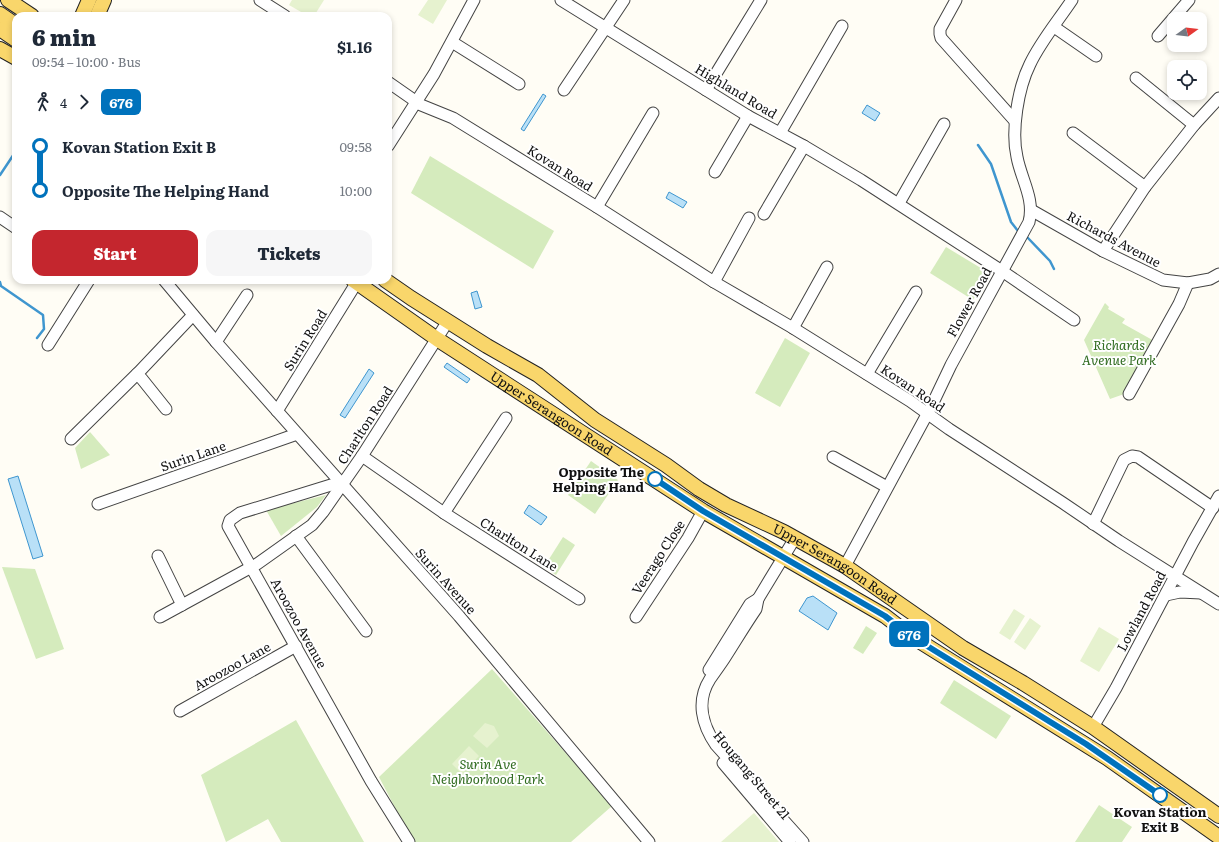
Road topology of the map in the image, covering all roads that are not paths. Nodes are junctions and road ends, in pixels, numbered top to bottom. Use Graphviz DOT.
graph roads {
  1 [pos="8,0"];
  2 [pos="90,0"];
  3 [pos="104,0"];
  4 [pos="260,0"];
  5 [pos="474,0"];
  6 [pos="560,0"];
  7 [pos="624,0"];
  8 [pos="761,0"];
  9 [pos="956,0"];
  10 [pos="1072,0"];
  11 [pos="1189,0"];
  12 [pos="26,12"];
  13 [pos="84,12"];
  14 [pos="99,12"];
  15 [pos="279,12"];
  16 [pos="0,14"];
  17 [pos="12,22"];
  18 [pos="842,26"];
  19 [pos="606,28"];
  20 [pos="0,29"];
  21 [pos="1057,29"];
  22 [pos="1158,36"];
  23 [pos="12,37"];
  24 [pos="452,42"];
  25 [pos="0,49"];
  26 [pos="12,56"];
  27 [pos="1096,56"];
  28 [pos="1136,78"];
  29 [pos="519,84"];
  30 [pos="392,85"];
  31 [pos="564,90"];
  32 [pos="706,90"];
  33 [pos="1219,98"];
  34 [pos="417,102"];
  35 [pos="653,113"];
  36 [pos="748,116"];
  37 [pos="1015,121"];
  38 [pos="944,124"];
  39 [pos="1194,125"];
  40 [pos="780,133"];
  41 [pos="1073,133"];
  42 [pos="392,140"];
  43 [pos="804,146"];
  44 [pos="715,172"];
  45 [pos="1145,187"];
  46 [pos="899,204"];
  47 [pos="596,207"];
  48 [pos="1031,210"];
  49 [pos="764,214"];
  50 [pos="0,217"];
  51 [pos="749,218"];
  52 [pos="12,225"];
  53 [pos="1103,251"];
  54 [pos="827,267"];
  55 [pos="1002,271"];
  56 [pos="1219,274"];
  57 [pos="714,282"];
  58 [pos="1188,283"];
  59 [pos="86,284"];
  60 [pos="167,284"];
  61 [pos="353,284"];
  62 [pos="359,284"];
  63 [pos="391,284"];
  64 [pos="916,292"];
  65 [pos="247,295"];
  66 [pos="193,315"];
  67 [pos="1074,320"];
  68 [pos="448,322"];
  69 [pos="792,328"];
  70 [pos="437,339"];
  71 [pos="216,342"];
  72 [pos="48,345"];
  73 [pos="137,374"];
  74 [pos="867,374"];
  75 [pos="1129,394"];
  76 [pos="166,410"];
  77 [pos="276,411"];
  78 [pos="926,414"];
  79 [pos="506,418"];
  80 [pos="297,434"];
  81 [pos="71,439"];
  82 [pos="362,456"];
  83 [pos="833,457"];
  84 [pos="342,485"];
  85 [pos="887,487"];
  86 [pos="1219,496"];
  87 [pos="98,504"];
  88 [pos="1213,508"];
  89 [pos="703,511"];
  90 [pos="444,513"];
  91 [pos="1093,524"];
  92 [pos="296,536"];
  93 [pos="795,538"];
  94 [pos="158,556"];
  95 [pos="784,557"];
  96 [pos="845,566"];
  97 [pos="251,567"];
  98 [pos="1175,577"];
  99 [pos="1201,593"];
  100 [pos="1166,595"];
  101 [pos="579,599"];
  102 [pos="758,599"];
  103 [pos="1219,604"];
  104 [pos="182,605"];
  105 [pos="160,617"];
  106 [pos="636,617"];
  107 [pos="366,631"];
  108 [pos="296,646"];
  109 [pos="180,711"];
  110 [pos="1093,727"];
  111 [pos="1219,816"];
  112 [pos="1219,837"];
  113 [pos="409,842"];
  114 [pos="649,842"];
  115 [pos="790,842"];
  116 [pos="803,842"];
  1 -- 12 [label="main road"];
  2 -- 13 [label="main road"];
  3 -- 14 [label="main road"];
  4 -- 15 [label="street"];
  5 -- 24 [label="street"];
  6 -- 19 [label="street, Highland Road"];
  7 -- 19 [label="street"];
  8 -- 32 [label="street"];
  9 -- 37 [label="street"];
  10 -- 37 [label="street, Flower Road"];
  11 -- 22 [label="street"];
  16 -- 17 [label="main road"];
  18 -- 40 [label="street"];
  19 -- 31 [label="street"];
  19 -- 32 [label="street, Highland Road"];
  20 -- 23 [label="main road"];
  21 -- 27 [label="street"];
  24 -- 29 [label="street"];
  24 -- 34 [label="street"];
  25 -- 26 [label="main road"];
  28 -- 39 [label="street"];
  30 -- 34 [label="street, Kovan Road"];
  32 -- 36 [label="street, Highland Road"];
  33 -- 39 [label="street"];
  34 -- 42 [label="street"];
  34 -- 47 [label="street, Kovan Road"];
  35 -- 47 [label="street"];
  36 -- 40 [label="street, Highland Road"];
  36 -- 44 [label="street"];
  37 -- 48 [label="street, Flower Road"];
  38 -- 46 [label="street"];
  39 -- 45 [label="street"];
  40 -- 43 [label="street, Highland Road"];
  41 -- 45 [label="street"];
  43 -- 46 [label="street, Highland Road"];
  43 -- 49 [label="street"];
  45 -- 53 [label="street"];
  46 -- 55 [label="street, Highland Road"];
  47 -- 57 [label="street, Kovan Road"];
  48 -- 53 [label="street, Richards Avenue"];
  48 -- 55 [label="street, Flower Road"];
  50 -- 52 [label="street"];
  51 -- 57 [label="street"];
  53 -- 58 [label="street, Richards Avenue"];
  54 -- 69 [label="street"];
  55 -- 67 [label="street, Highland Road"];
  55 -- 78 [label="street, Flower Road"];
  56 -- 58 [label="street, Richards Avenue"];
  57 -- 69 [label="street, Kovan Road"];
  58 -- 75 [label="street"];
  59 -- 72 [label="street"];
  60 -- 66 [label="street, Surin Avenue"];
  61 -- 77 [label="street, Surin Road"];
  62 -- 70 [label="main road, Upper Serangoon Road"];
  63 -- 68 [label="main road, Upper Serangoon Road"];
  64 -- 74 [label="street"];
  65 -- 71 [label="street"];
  66 -- 71 [label="street, Surin Avenue"];
  66 -- 73 [label="street"];
  68 -- 70 [label="street, Charlton Road"];
  68 -- 93 [label="main road, Upper Serangoon Road"];
  69 -- 74 [label="street, Kovan Road"];
  70 -- 82 [label="street, Charlton Road"];
  70 -- 89 [label="main road, Upper Serangoon Road"];
  71 -- 77 [label="street, Surin Avenue"];
  73 -- 76 [label="street"];
  73 -- 81 [label="street"];
  74 -- 78 [label="street, Kovan Road"];
  77 -- 80 [label="street, Surin Avenue"];
  78 -- 85 [label="street, Flower Road"];
  78 -- 91 [label="street, Kovan Road"];
  79 -- 90 [label="street"];
  80 -- 84 [label="street, Surin Avenue"];
  80 -- 87 [label="street, Surin Lane"];
  82 -- 84 [label="street, Charlton Road"];
  82 -- 90 [label="street, Charlton Lane"];
  83 -- 85 [label="street"];
  84 -- 92 [label="street, Charlton Road"];
  84 -- 97 [label="street, Aroozoo Avenue"];
  84 -- 114 [label="street, Surin Avenue"];
  85 -- 96 [label="street, Flower Road"];
  86 -- 88 [label="street, Lowland Road"];
  88 -- 91 [label="street"];
  88 -- 98 [label="street, Lowland Road"];
  89 -- 95 [label="main road, Upper Serangoon Road"];
  89 -- 106 [label="street, Veerago Close"];
  90 -- 101 [label="street, Charlton Lane"];
  91 -- 98 [label="street, Kovan Road"];
  92 -- 97 [label="street, Charlton Road"];
  92 -- 107 [label="street"];
  93 -- 95 [label="street, Hougang Street 21"];
  93 -- 96 [label="main road, Upper Serangoon Road"];
  94 -- 104 [label="street"];
  95 -- 102 [label="street, Hougang Street 21"];
  95 -- 112 [label="main road, Upper Serangoon Road"];
  96 -- 110 [label="main road, Upper Serangoon Road"];
  97 -- 104 [label="street, Charlton Road"];
  97 -- 108 [label="street, Aroozoo Avenue"];
  98 -- 99 [label="street, Kovan Road"];
  98 -- 100 [label="street, Lowland Road"];
  99 -- 100 [label="street, Kovan Road"];
  99 -- 103 [label="street, Kovan Road"];
  100 -- 110 [label="street, Lowland Road"];
  102 -- 115 [label="street, Hougang Street 21"];
  102 -- 116 [label="street, Hougang Street 21"];
  104 -- 105 [label="street, Charlton Road"];
  108 -- 109 [label="street, Aroozoo Lane"];
  108 -- 113 [label="street, Aroozoo Avenue"];
  110 -- 111 [label="main road, Upper Serangoon Road"];
}
